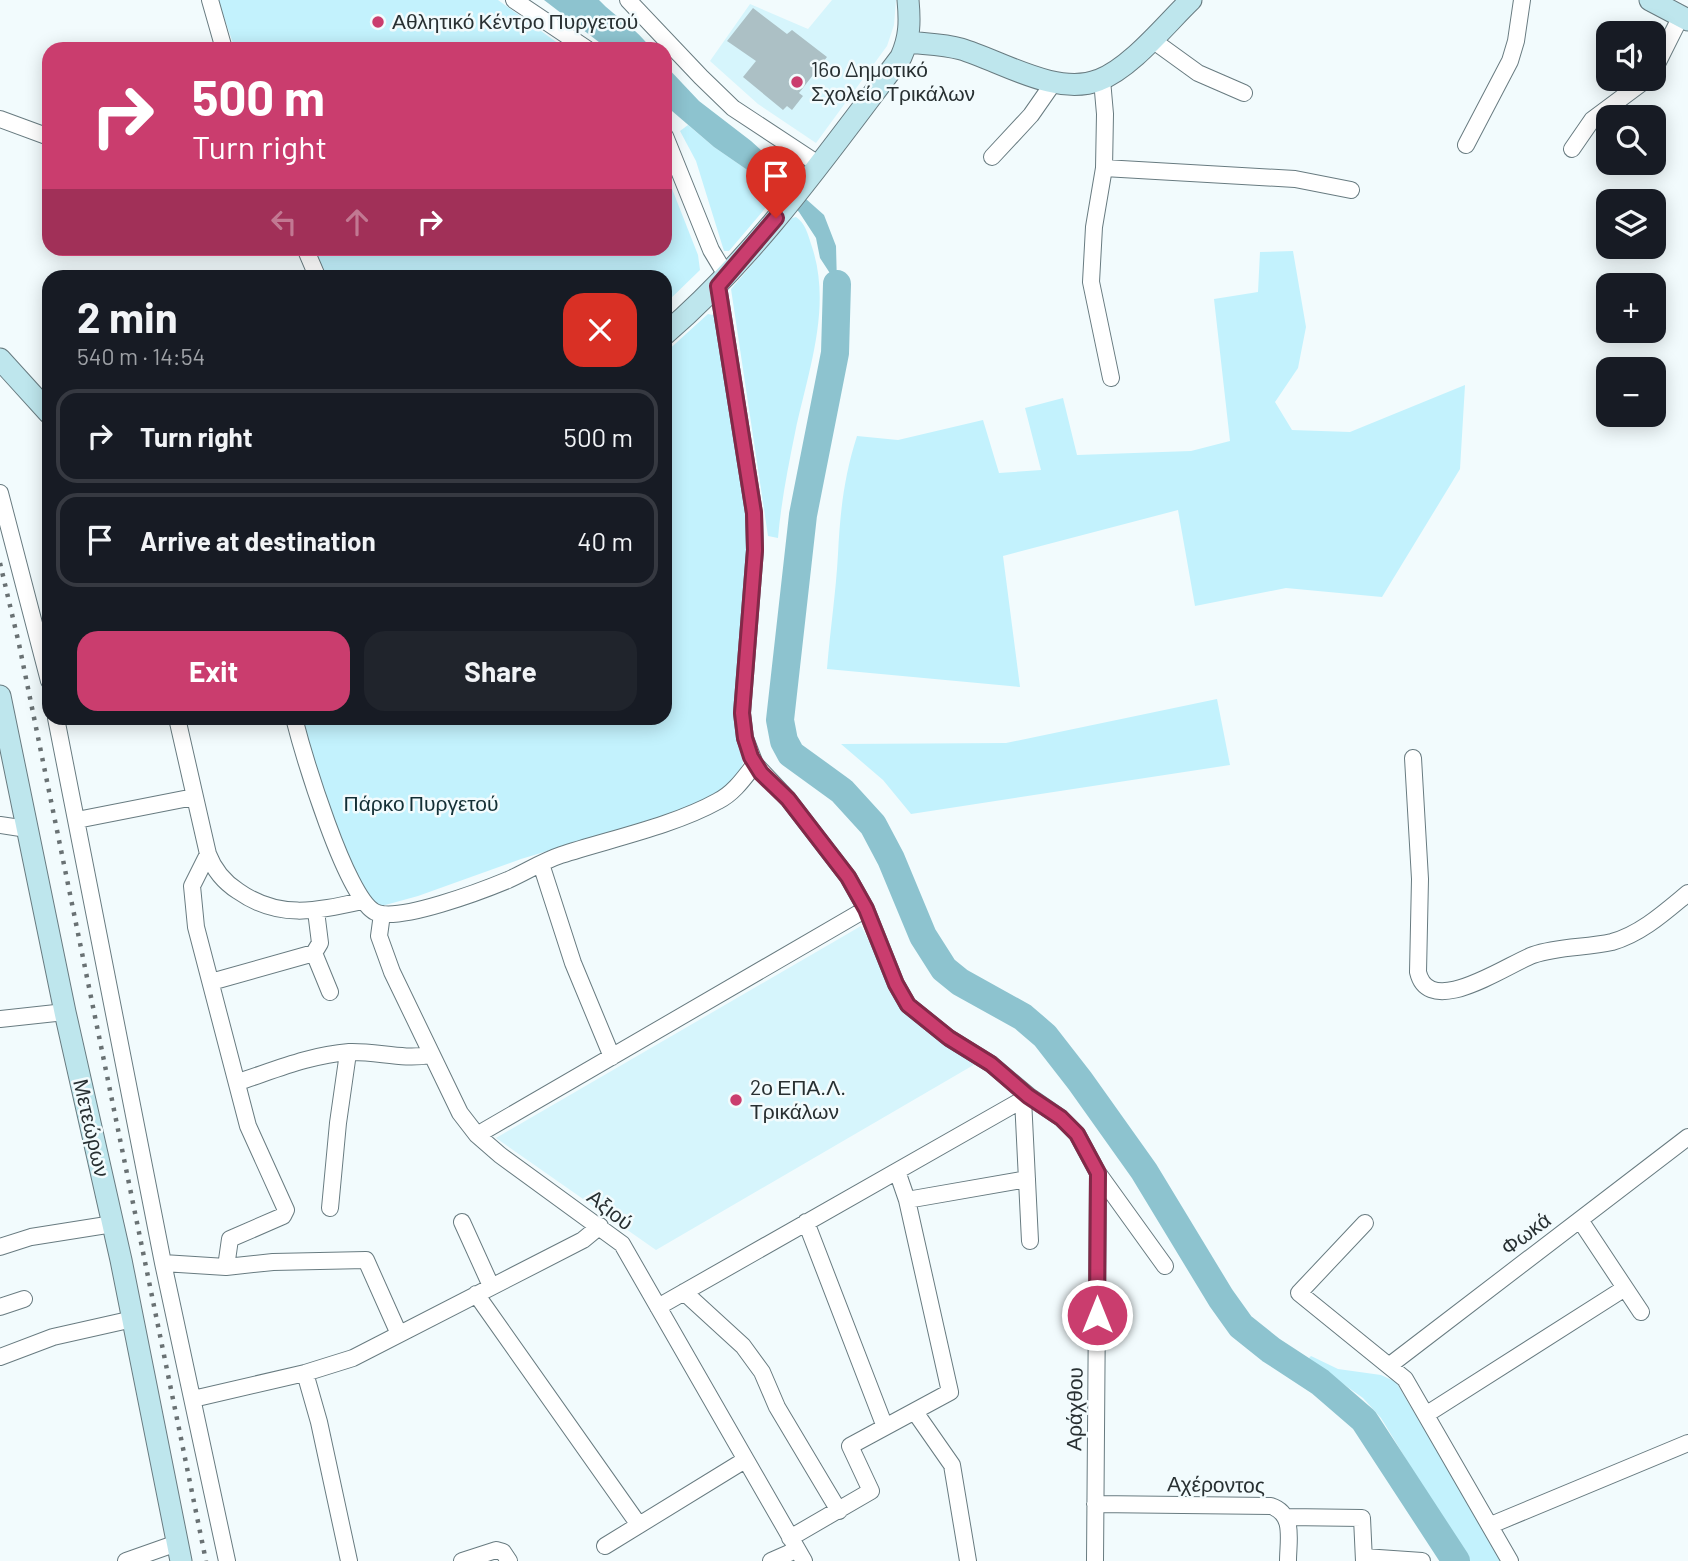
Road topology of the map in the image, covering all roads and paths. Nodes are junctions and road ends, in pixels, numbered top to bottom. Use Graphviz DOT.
graph roads {
  1 [pos="210,0"];
  2 [pos="514,0"];
  3 [pos="628,0"];
  4 [pos="908,0"];
  5 [pos="1191,0"];
  6 [pos="1522,0"];
  7 [pos="1650,0"];
  8 [pos="1684,18"];
  9 [pos="1151,39"];
  10 [pos="908,41"];
  11 [pos="222,42"];
  12 [pos="577,42"];
  13 [pos="668,42"];
  14 [pos="672,46"];
  15 [pos="1666,49"];
  16 [pos="1102,80"];
  17 [pos="1054,82"];
  18 [pos="1631,91"];
  19 [pos="1244,93"];
  20 [pos="0,119"];
  21 [pos="42,134"];
  22 [pos="1466,145"];
  23 [pos="1572,149"];
  24 [pos="672,154"];
  25 [pos="992,157"];
  26 [pos="815,168"];
  27 [pos="1104,168"];
  28 [pos="1351,190"];
  29 [pos="722,281"];
  30 [pos="672,327"];
  31 [pos="0,359"];
  32 [pos="1111,378"];
  33 [pos="42,405"];
  34 [pos="0,494"];
  35 [pos="42,654"];
  36 [pos="0,696"];
  37 [pos="57,725"];
  38 [pos="179,725"];
  39 [pos="296,725"];
  40 [pos="1413,758"];
  41 [pos="755,764"];
  42 [pos="194,797"];
  43 [pos="77,820"];
  44 [pos="0,825"];
  45 [pos="27,829"];
  46 [pos="208,854"];
  47 [pos="541,864"];
  48 [pos="1688,893"];
  49 [pos="362,901"];
  50 [pos="866,909"];
  51 [pos="316,911"];
  52 [pos="382,914"];
  53 [pos="314,953"];
  54 [pos="211,982"];
  55 [pos="330,992"];
  56 [pos="65,1012"];
  57 [pos="0,1019"];
  58 [pos="348,1052"];
  59 [pos="430,1055"];
  60 [pos="612,1057"];
  61 [pos="238,1082"];
  62 [pos="1026,1097"];
  63 [pos="477,1135"];
  64 [pos="1688,1137"];
  65 [pos="897,1171"];
  66 [pos="1098,1173"];
  67 [pos="1027,1179"];
  68 [pos="907,1200"];
  69 [pos="330,1208"];
  70 [pos="1580,1220"];
  71 [pos="462,1222"];
  72 [pos="806,1222"];
  73 [pos="1365,1223"];
  74 [pos="113,1224"];
  75 [pos="600,1226"];
  76 [pos="1030,1241"];
  77 [pos="0,1247"];
  78 [pos="163,1263"];
  79 [pos="1164,1266"];
  80 [pos="226,1267"];
  81 [pos="492,1286"];
  82 [pos="1625,1288"];
  83 [pos="684,1292"];
  84 [pos="476,1294"];
  85 [pos="23,1298"];
  86 [pos="0,1307"];
  87 [pos="658,1307"];
  88 [pos="1641,1312"];
  89 [pos="133,1319"];
  90 [pos="399,1334"];
  91 [pos="0,1357"];
  92 [pos="1390,1365"];
  93 [pos="305,1373"];
  94 [pos="193,1399"];
  95 [pos="915,1412"];
  96 [pos="1427,1414"];
  97 [pos="885,1427"];
  98 [pos="1688,1443"];
  99 [pos="745,1460"];
  100 [pos="1095,1504"];
  101 [pos="839,1511"];
  102 [pos="1287,1517"];
  103 [pos="639,1525"];
  104 [pos="1491,1525"];
  105 [pos="605,1546"];
  106 [pos="797,1550"];
  107 [pos="179,1552"];
  108 [pos="1364,1559"];
  109 [pos="126,1561"];
  110 [pos="227,1561"];
  111 [pos="349,1561"];
  112 [pos="461,1561"];
  113 [pos="509,1561"];
  114 [pos="771,1561"];
  115 [pos="968,1561"];
  116 [pos="1095,1561"];
  117 [pos="1288,1561"];
  118 [pos="1422,1561"];
  119 [pos="1510,1561"];
  1 -- 11 [label="street"];
  2 -- 12 [label="street"];
  3 -- 13 [label="street"];
  4 -- 10 [label="main road"];
  5 -- 9 [label="main road"];
  6 -- 22 [label="street"];
  7 -- 8 [label="main road"];
  8 -- 15 [label="street"];
  9 -- 16 [label="main road"];
  9 -- 19 [label="street"];
  10 -- 17 [label="main road"];
  10 -- 26 [label="main road"];
  14 -- 26 [label="street"];
  16 -- 17 [label="main road"];
  16 -- 27 [label="street"];
  17 -- 25 [label="street"];
  18 -- 23 [label="street"];
  20 -- 21 [label="street"];
  24 -- 29 [label="street"];
  26 -- 29 [label="main road"];
  27 -- 28 [label="street"];
  27 -- 32 [label="street"];
  29 -- 30 [label="main road"];
  29 -- 41 [label="street, Αράχθου"];
  31 -- 33 [label="main road"];
  34 -- 35 [label="street"];
  36 -- 45 [label="main road, Μετεώρων"];
  37 -- 43 [label="street"];
  38 -- 42 [label="street"];
  39 -- 49 [label="street"];
  40 -- 48 [label="street"];
  41 -- 47 [label="street"];
  41 -- 50 [label="street, Αράχθου"];
  42 -- 43 [label="street"];
  42 -- 46 [label="street"];
  43 -- 78 [label="street"];
  44 -- 45 [label="street"];
  45 -- 56 [label="main road, Μετεώρων"];
  46 -- 51 [label="street"];
  46 -- 54 [label="street"];
  47 -- 52 [label="street"];
  47 -- 60 [label="street"];
  49 -- 51 [label="street"];
  49 -- 52 [label="street"];
  50 -- 60 [label="street"];
  50 -- 62 [label="street, Αράχθου"];
  51 -- 53 [label="street"];
  52 -- 59 [label="street, Αξιού"];
  53 -- 54 [label="street"];
  53 -- 55 [label="street"];
  54 -- 61 [label="street"];
  56 -- 57 [label="street"];
  56 -- 74 [label="main road, Μετεώρων"];
  58 -- 59 [label="street"];
  58 -- 61 [label="street"];
  58 -- 69 [label="street"];
  59 -- 63 [label="street, Αξιού"];
  60 -- 63 [label="street"];
  61 -- 80 [label="street"];
  62 -- 65 [label="street"];
  62 -- 66 [label="street, Αράχθου"];
  62 -- 67 [label="street"];
  63 -- 75 [label="street, Αξιού"];
  64 -- 70 [label="street, Φωκά"];
  65 -- 68 [label="street"];
  65 -- 72 [label="street"];
  66 -- 79 [label="street, Αράχθου"];
  66 -- 100 [label="street, Αράχθου"];
  67 -- 68 [label="street"];
  67 -- 76 [label="street"];
  68 -- 95 [label="street"];
  70 -- 82 [label="street"];
  70 -- 92 [label="street, Φωκά"];
  71 -- 81 [label="street"];
  72 -- 83 [label="street"];
  72 -- 97 [label="street"];
  73 -- 92 [label="street"];
  74 -- 77 [label="street"];
  74 -- 89 [label="main road, Μετεώρων"];
  75 -- 81 [label="street"];
  75 -- 87 [label="street, Αξιού"];
  78 -- 80 [label="street"];
  78 -- 94 [label="street"];
  80 -- 90 [label="street"];
  81 -- 84 [label="street"];
  82 -- 88 [label="street"];
  82 -- 96 [label="street"];
  83 -- 87 [label="street"];
  83 -- 101 [label="street"];
  84 -- 90 [label="street"];
  84 -- 103 [label="street"];
  85 -- 86 [label="street"];
  87 -- 99 [label="street, Αξιού"];
  89 -- 91 [label="street"];
  89 -- 107 [label="main road, Μετεώρων"];
  90 -- 93 [label="street"];
  92 -- 96 [label="street"];
  93 -- 94 [label="street"];
  93 -- 111 [label="street"];
  94 -- 110 [label="street"];
  95 -- 97 [label="street"];
  95 -- 115 [label="street"];
  96 -- 104 [label="street"];
  97 -- 101 [label="street"];
  98 -- 104 [label="street"];
  99 -- 103 [label="street"];
  99 -- 106 [label="street, Αξιού"];
  100 -- 102 [label="street, Αχέροντος"];
  100 -- 116 [label="street, Αράχθου"];
  101 -- 106 [label="street"];
  102 -- 108 [label="street"];
  102 -- 117 [label="street, Αχέροντος"];
  103 -- 105 [label="street"];
  104 -- 119 [label="street"];
  106 -- 114 [label="street"];
  107 -- 109 [label="street"];
  108 -- 118 [label="street"];
  112 -- 113 [label="street"];
}
